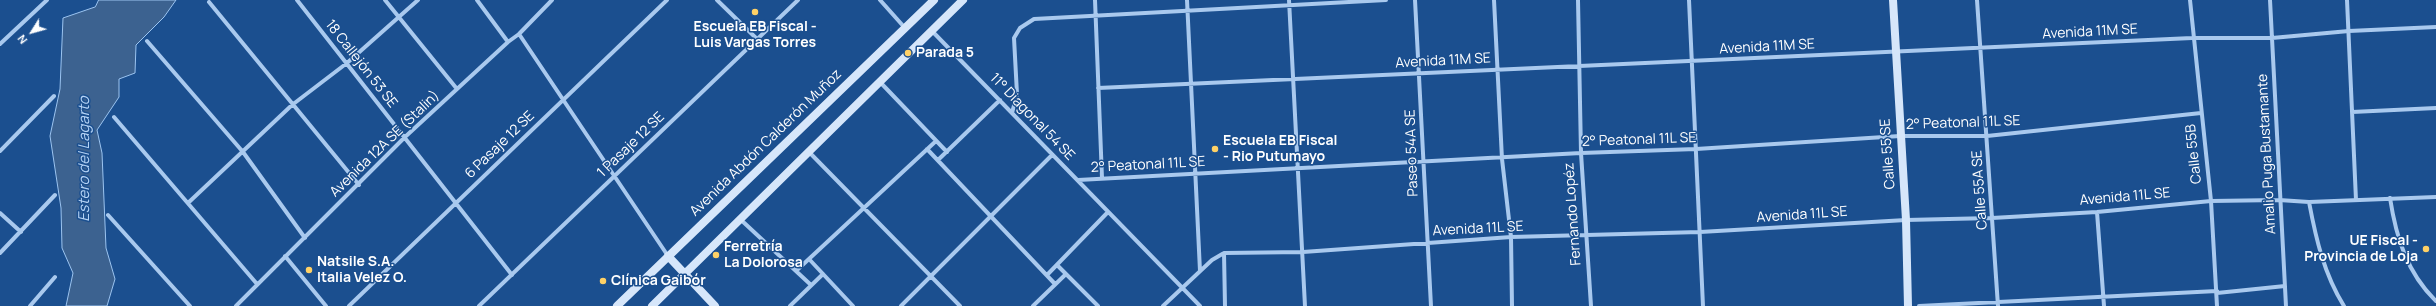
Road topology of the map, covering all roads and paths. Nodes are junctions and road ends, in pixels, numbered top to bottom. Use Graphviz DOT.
graph roads {
  1 [pos="47,0"];
  2 [pos="297,0"];
  3 [pos="385,0"];
  4 [pos="418,0"];
  5 [pos="477,0"];
  6 [pos="552,0"];
  7 [pos="666,0"];
  8 [pos="717,0"];
  9 [pos="798,0"];
  10 [pos="880,0"];
  11 [pos="934,0"];
  12 [pos="963,0"];
  13 [pos="1095,0"];
  14 [pos="1187,0"];
  15 [pos="1289,0"];
  16 [pos="1386,0"];
  17 [pos="1414,0"];
  18 [pos="1494,0"];
  19 [pos="1578,0"];
  20 [pos="1689,0"];
  21 [pos="1893,0"];
  22 [pos="1976,0"];
  23 [pos="2190,0"];
  24 [pos="2270,0"];
  25 [pos="2347,0"];
  26 [pos="210,2"];
  27 [pos="1289,5"];
  28 [pos="1188,11"];
  29 [pos="1095,16"];
  30 [pos="399,18"];
  31 [pos="2436,27"];
  32 [pos="905,28"];
  33 [pos="932,30"];
  34 [pos="2349,31"];
  35 [pos="519,34"];
  36 [pos="2192,38"];
  37 [pos="2272,38"];
  38 [pos="757,39"];
  39 [pos="147,41"];
  40 [pos="508,42"];
  41 [pos="0,44"];
  42 [pos="1979,48"];
  43 [pos="1895,52"];
  44 [pos="1692,61"];
  45 [pos="346,63"];
  46 [pos="1578,68"];
  47 [pos="1498,70"];
  48 [pos="1419,73"];
  49 [pos="1292,79"];
  50 [pos="880,82"];
  51 [pos="1191,84"];
  52 [pos="1098,88"];
  53 [pos="457,89"];
  54 [pos="54,96"];
  55 [pos="563,100"];
  56 [pos="1000,100"];
  57 [pos="292,105"];
  58 [pos="2436,108"];
  59 [pos="2352,112"];
  60 [pos="1012,113"];
  61 [pos="2201,113"];
  62 [pos="114,117"];
  63 [pos="1900,136"];
  64 [pos="1987,136"];
  65 [pos="405,137"];
  66 [pos="936,141"];
  67 [pos="927,149"];
  68 [pos="1696,150"];
  69 [pos="0,152"];
  70 [pos="243,152"];
  71 [pos="809,152"];
  72 [pos="946,152"];
  73 [pos="1581,153"];
  74 [pos="1052,154"];
  75 [pos="1502,159"];
  76 [pos="938,160"];
  77 [pos="1424,163"];
  78 [pos="1297,168"];
  79 [pos="1196,173"];
  80 [pos="613,178"];
  81 [pos="1102,178"];
  82 [pos="1078,180"];
  83 [pos="359,185"];
  84 [pos="55,195"];
  85 [pos="2436,197"];
  86 [pos="2390,198"];
  87 [pos="2279,200"];
  88 [pos="2356,200"];
  89 [pos="2211,201"];
  90 [pos="2309,202"];
  91 [pos="188,203"];
  92 [pos="456,203"];
  93 [pos="863,208"];
  94 [pos="1108,212"];
  95 [pos="2097,212"];
  96 [pos="0,213"];
  97 [pos="108,215"];
  98 [pos="991,216"];
  99 [pos="1992,218"];
  100 [pos="740,219"];
  101 [pos="1906,220"];
  102 [pos="21,232"];
  103 [pos="1700,232"];
  104 [pos="1585,235"];
  105 [pos="1511,237"];
  106 [pos="305,238"];
  107 [pos="1426,243"];
  108 [pos="1303,252"];
  109 [pos="0,253"];
  110 [pos="1224,253"];
  111 [pos="285,256"];
  112 [pos="668,256"];
  113 [pos="809,259"];
  114 [pos="1057,265"];
  115 [pos="796,271"];
  116 [pos="1200,271"];
  117 [pos="512,274"];
  118 [pos="684,274"];
  119 [pos="823,274"];
  120 [pos="1066,274"];
  121 [pos="1047,275"];
  122 [pos="930,276"];
  123 [pos="55,277"];
  124 [pos="257,284"];
  125 [pos="1055,284"];
  126 [pos="811,285"];
  127 [pos="2285,286"];
  128 [pos="1182,288"];
  129 [pos="2217,292"];
  130 [pos="2104,297"];
  131 [pos="2436,301"];
  132 [pos="1998,304"];
  133 [pos="30,306"];
  134 [pos="190,306"];
  135 [pos="236,306"];
  136 [pos="326,306"];
  137 [pos="349,306"];
  138 [pos="479,306"];
  139 [pos="616,306"];
  140 [pos="652,306"];
  141 [pos="716,306"];
  142 [pos="790,306"];
  143 [pos="854,306"];
  144 [pos="901,306"];
  145 [pos="960,306"];
  146 [pos="1034,306"];
  147 [pos="1098,306"];
  148 [pos="1163,306"];
  149 [pos="1200,306"];
  150 [pos="1226,306"];
  151 [pos="1305,306"];
  152 [pos="1431,306"];
  153 [pos="1512,306"];
  154 [pos="1591,306"];
  155 [pos="1703,306"];
  156 [pos="1908,306"];
  157 [pos="1919,306"];
  158 [pos="2104,306"];
  159 [pos="2217,306"];
  160 [pos="2286,306"];
  161 [pos="2344,306"];
  1 -- 41 [label="street"];
  2 -- 45 [label="street, 18 Callejón 53 SE"];
  3 -- 30 [label="street"];
  4 -- 30 [label="street"];
  5 -- 40 [label="street"];
  6 -- 35 [label="street, Avenida 12A SE (Stalin)"];
  7 -- 55 [label="street, 6 Pasaje 12 SE"];
  8 -- 38 [label="street"];
  9 -- 38 [label="street, 1 Pasaje 12 SE"];
  10 -- 32 [label="street"];
  11 -- 32 [label="main road, Avenida Abdón Calderón Muñoz"];
  12 -- 33 [label="main road"];
  13 -- 29 [label="street"];
  14 -- 28 [label="street"];
  15 -- 27 [label="street"];
  16 -- 27 [label="street"];
  17 -- 48 [label="street, Paseo 54A SE"];
  18 -- 47 [label="street"];
  19 -- 46 [label="street, Fernando Lopéz"];
  20 -- 44 [label="street"];
  21 -- 43 [label="main road, Calle 55 SE"];
  22 -- 42 [label="street, Calle 55A SE"];
  23 -- 36 [label="street, Calle 55B"];
  24 -- 37 [label="street, Amalio Puga Bustamante"];
  25 -- 34 [label="street"];
  26 -- 57 [label="street"];
  27 -- 28 [label="street"];
  27 -- 49 [label="street"];
  28 -- 29 [label="street"];
  28 -- 51 [label="street"];
  29 -- 52 [label="street"];
  29 -- 60 [label="street"];
  30 -- 45 [label="street"];
  30 -- 53 [label="street"];
  31 -- 34 [label="street, Avenida 11M SE"];
  32 -- 112 [label="main road, Avenida Abdón Calderón Muñoz"];
  33 -- 50 [label="main road"];
  33 -- 56 [label="street, 11° Diagonal 54 SE"];
  34 -- 37 [label="street, Avenida 11M SE"];
  34 -- 59 [label="street"];
  35 -- 40 [label="street, Avenida 12A SE (Stalin)"];
  35 -- 55 [label="street"];
  36 -- 37 [label="street, Avenida 11M SE"];
  36 -- 42 [label="street, Avenida 11M SE"];
  36 -- 61 [label="street, Calle 55B"];
  37 -- 87 [label="street, Amalio Puga Bustamante"];
  38 -- 80 [label="street, 1 Pasaje 12 SE"];
  39 -- 70 [label="street"];
  40 -- 53 [label="street, Avenida 12A SE (Stalin)"];
  42 -- 43 [label="street, Avenida 11M SE"];
  42 -- 64 [label="street, Calle 55A SE"];
  43 -- 44 [label="street, Avenida 11M SE"];
  43 -- 63 [label="main road, Calle 55 SE"];
  44 -- 46 [label="street, Avenida 11M SE"];
  44 -- 68 [label="street"];
  45 -- 57 [label="street"];
  45 -- 65 [label="street, 18 Callejón 53 SE"];
  46 -- 47 [label="street, Avenida 11M SE"];
  46 -- 73 [label="street, Fernando Lopéz"];
  47 -- 48 [label="street, Avenida 11M SE"];
  47 -- 75 [label="street"];
  48 -- 49 [label="street, Avenida 11M SE"];
  48 -- 77 [label="street, Paseo 54A SE"];
  49 -- 51 [label="street, Avenida 11M SE"];
  49 -- 78 [label="street"];
  50 -- 66 [label="street"];
  50 -- 71 [label="main road"];
  51 -- 52 [label="street, Avenida 11M SE"];
  51 -- 79 [label="street"];
  52 -- 81 [label="street"];
  53 -- 65 [label="street, Avenida 12A SE (Stalin)"];
  54 -- 69 [label="street"];
  55 -- 80 [label="street"];
  55 -- 92 [label="street, 6 Pasaje 12 SE"];
  56 -- 60 [label="street, 11° Diagonal 54 SE"];
  56 -- 72 [label="street"];
  57 -- 70 [label="street"];
  57 -- 83 [label="street"];
  58 -- 59 [label="street"];
  59 -- 88 [label="street"];
  60 -- 74 [label="street, 11° Diagonal 54 SE"];
  61 -- 64 [label="street, 2° Peatonal 11L SE"];
  61 -- 89 [label="street, Calle 55B"];
  62 -- 91 [label="street"];
  63 -- 64 [label="street, 2° Peatonal 11L SE"];
  63 -- 68 [label="street, 2° Peatonal 11L SE"];
  63 -- 101 [label="main road, Calle 55 SE"];
  64 -- 99 [label="street, Calle 55A SE"];
  65 -- 83 [label="street, Avenida 12A SE (Stalin)"];
  65 -- 92 [label="street, 18 Callejón 53 SE"];
  66 -- 67 [label="street"];
  66 -- 72 [label="street"];
  67 -- 76 [label="street"];
  67 -- 93 [label="street"];
  68 -- 73 [label="street, 2° Peatonal 11L SE"];
  68 -- 103 [label="street"];
  70 -- 91 [label="street"];
  70 -- 106 [label="street"];
  71 -- 93 [label="street"];
  71 -- 100 [label="main road"];
  72 -- 76 [label="street"];
  73 -- 75 [label="street, 2° Peatonal 11L SE"];
  73 -- 104 [label="street, Fernando Lopéz"];
  74 -- 82 [label="street, 11° Diagonal 54 SE"];
  74 -- 98 [label="street"];
  75 -- 77 [label="street, 2° Peatonal 11L SE"];
  75 -- 105 [label="street"];
  76 -- 98 [label="street"];
  77 -- 78 [label="street, 2° Peatonal 11L SE"];
  77 -- 107 [label="street, Paseo 54A SE"];
  78 -- 79 [label="street, 2° Peatonal 11L SE"];
  78 -- 108 [label="street"];
  79 -- 81 [label="street, 2° Peatonal 11L SE"];
  79 -- 116 [label="street"];
  80 -- 112 [label="street"];
  80 -- 117 [label="street, 1 Pasaje 12 SE"];
  81 -- 82 [label="street, 2° Peatonal 11L SE"];
  82 -- 94 [label="street, 11° Diagonal 54 SE"];
  83 -- 106 [label="street, Avenida 12A SE (Stalin)"];
  84 -- 102 [label="street"];
  85 -- 86 [label="street, Avenida 11L SE"];
  86 -- 88 [label="street, Avenida 11L SE"];
  86 -- 131 [label="street"];
  87 -- 89 [label="street, Avenida 11L SE"];
  87 -- 90 [label="street, Avenida 11L SE"];
  87 -- 127 [label="street, Amalio Puga Bustamante"];
  88 -- 90 [label="street, Avenida 11L SE"];
  89 -- 95 [label="street, Avenida 11L SE"];
  89 -- 129 [label="street, Calle 55B"];
  90 -- 161 [label="street"];
  91 -- 124 [label="street"];
  92 -- 117 [label="street, 18 Callejón 53 SE"];
  92 -- 137 [label="street, 6 Pasaje 12 SE"];
  93 -- 113 [label="street"];
  93 -- 122 [label="street"];
  94 -- 114 [label="street"];
  94 -- 128 [label="street, 11° Diagonal 54 SE"];
  95 -- 99 [label="street, Avenida 11L SE"];
  95 -- 130 [label="street"];
  96 -- 102 [label="street"];
  97 -- 134 [label="street"];
  98 -- 121 [label="street"];
  98 -- 122 [label="street"];
  99 -- 101 [label="street, Avenida 11L SE"];
  99 -- 132 [label="street, Calle 55A SE"];
  100 -- 115 [label="street"];
  100 -- 118 [label="main road"];
  101 -- 103 [label="street, Avenida 11L SE"];
  101 -- 156 [label="main road, Calle 55 SE"];
  102 -- 109 [label="street"];
  103 -- 104 [label="street, Avenida 11L SE"];
  103 -- 155 [label="street"];
  104 -- 105 [label="street, Avenida 11L SE"];
  104 -- 154 [label="street, Fernando Lopéz"];
  105 -- 107 [label="street, Avenida 11L SE"];
  105 -- 153 [label="street"];
  106 -- 111 [label="street, Avenida 12A SE (Stalin)"];
  107 -- 108 [label="street, Avenida 11L SE"];
  107 -- 152 [label="street, Paseo 54A SE"];
  108 -- 110 [label="street, Avenida 11L SE"];
  108 -- 151 [label="street"];
  110 -- 116 [label="street"];
  110 -- 150 [label="street"];
  111 -- 124 [label="street, Avenida 12A SE (Stalin)"];
  111 -- 136 [label="street"];
  112 -- 118 [label="main road"];
  112 -- 139 [label="main road, Avenida Abdón Calderón Muñoz"];
  113 -- 115 [label="street"];
  113 -- 119 [label="street"];
  114 -- 120 [label="street"];
  114 -- 121 [label="street"];
  115 -- 126 [label="street"];
  116 -- 128 [label="street"];
  117 -- 138 [label="street, 1 Pasaje 12 SE"];
  118 -- 140 [label="main road"];
  118 -- 141 [label="main road"];
  119 -- 126 [label="street"];
  119 -- 143 [label="street"];
  120 -- 125 [label="street"];
  120 -- 147 [label="street"];
  121 -- 125 [label="street"];
  122 -- 144 [label="street"];
  122 -- 145 [label="street"];
  123 -- 133 [label="street"];
  124 -- 135 [label="street, Avenida 12A SE (Stalin)"];
  125 -- 146 [label="street"];
  126 -- 142 [label="street"];
  127 -- 129 [label="street"];
  127 -- 160 [label="street, Amalio Puga Bustamante"];
  128 -- 148 [label="street"];
  128 -- 149 [label="street, 11° Diagonal 54 SE"];
  129 -- 130 [label="street"];
  129 -- 159 [label="street, Calle 55B"];
  130 -- 132 [label="street"];
  130 -- 158 [label="street"];
  132 -- 157 [label="street"];
}
